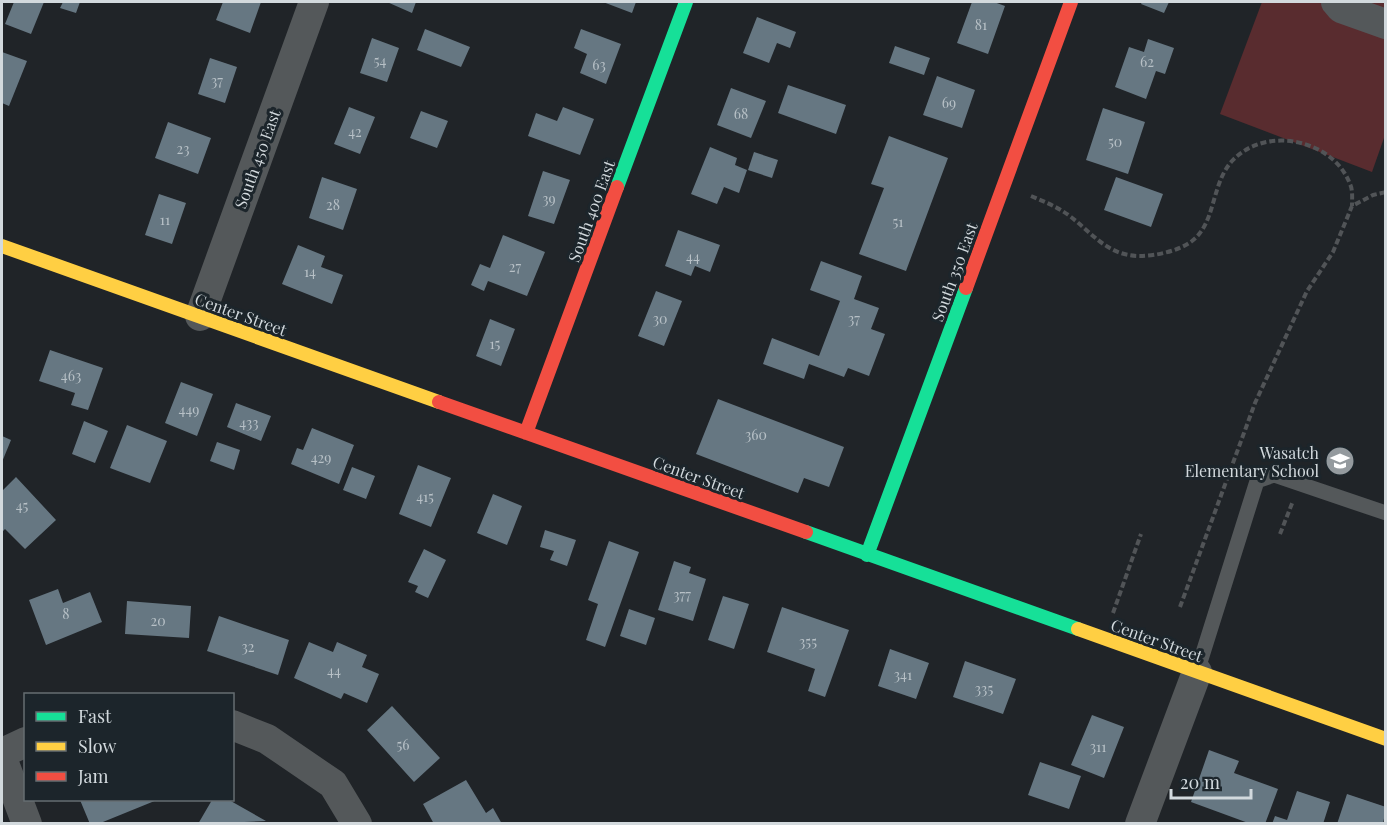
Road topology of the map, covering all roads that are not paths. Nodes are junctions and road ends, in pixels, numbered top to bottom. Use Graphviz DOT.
graph roads {
  1 [pos="314,2"];
  2 [pos="686,2"];
  3 [pos="1071,2"];
  4 [pos="1336,2"];
  5 [pos="1386,24"];
  6 [pos="2,246"];
  7 [pos="200,316"];
  8 [pos="526,433"];
  9 [pos="1386,513"];
  10 [pos="867,555"];
  11 [pos="1197,672"];
  12 [pos="234,726"];
  13 [pos="1386,739"];
  14 [pos="24,743"];
  15 [pos="2,753"];
  16 [pos="2,758"];
  17 [pos="27,824"];
  18 [pos="357,824"];
  19 [pos="1140,824"];
  1 -- 7 [label="street, South 450 East"];
  2 -- 8 [label="street, South 400 East"];
  3 -- 10 [label="street, South 350 East"];
  4 -- 5 [label="street"];
  6 -- 7 [label="street, Center Street"];
  7 -- 8 [label="street, Center Street"];
  8 -- 10 [label="street, Center Street"];
  9 -- 11 [label="lane"];
  10 -- 11 [label="street, Center Street"];
  11 -- 13 [label="street, Center Street"];
  11 -- 19 [label="street"];
  12 -- 18 [label="street"];
  14 -- 15 [label="street"];
  16 -- 17 [label="street"];
}
